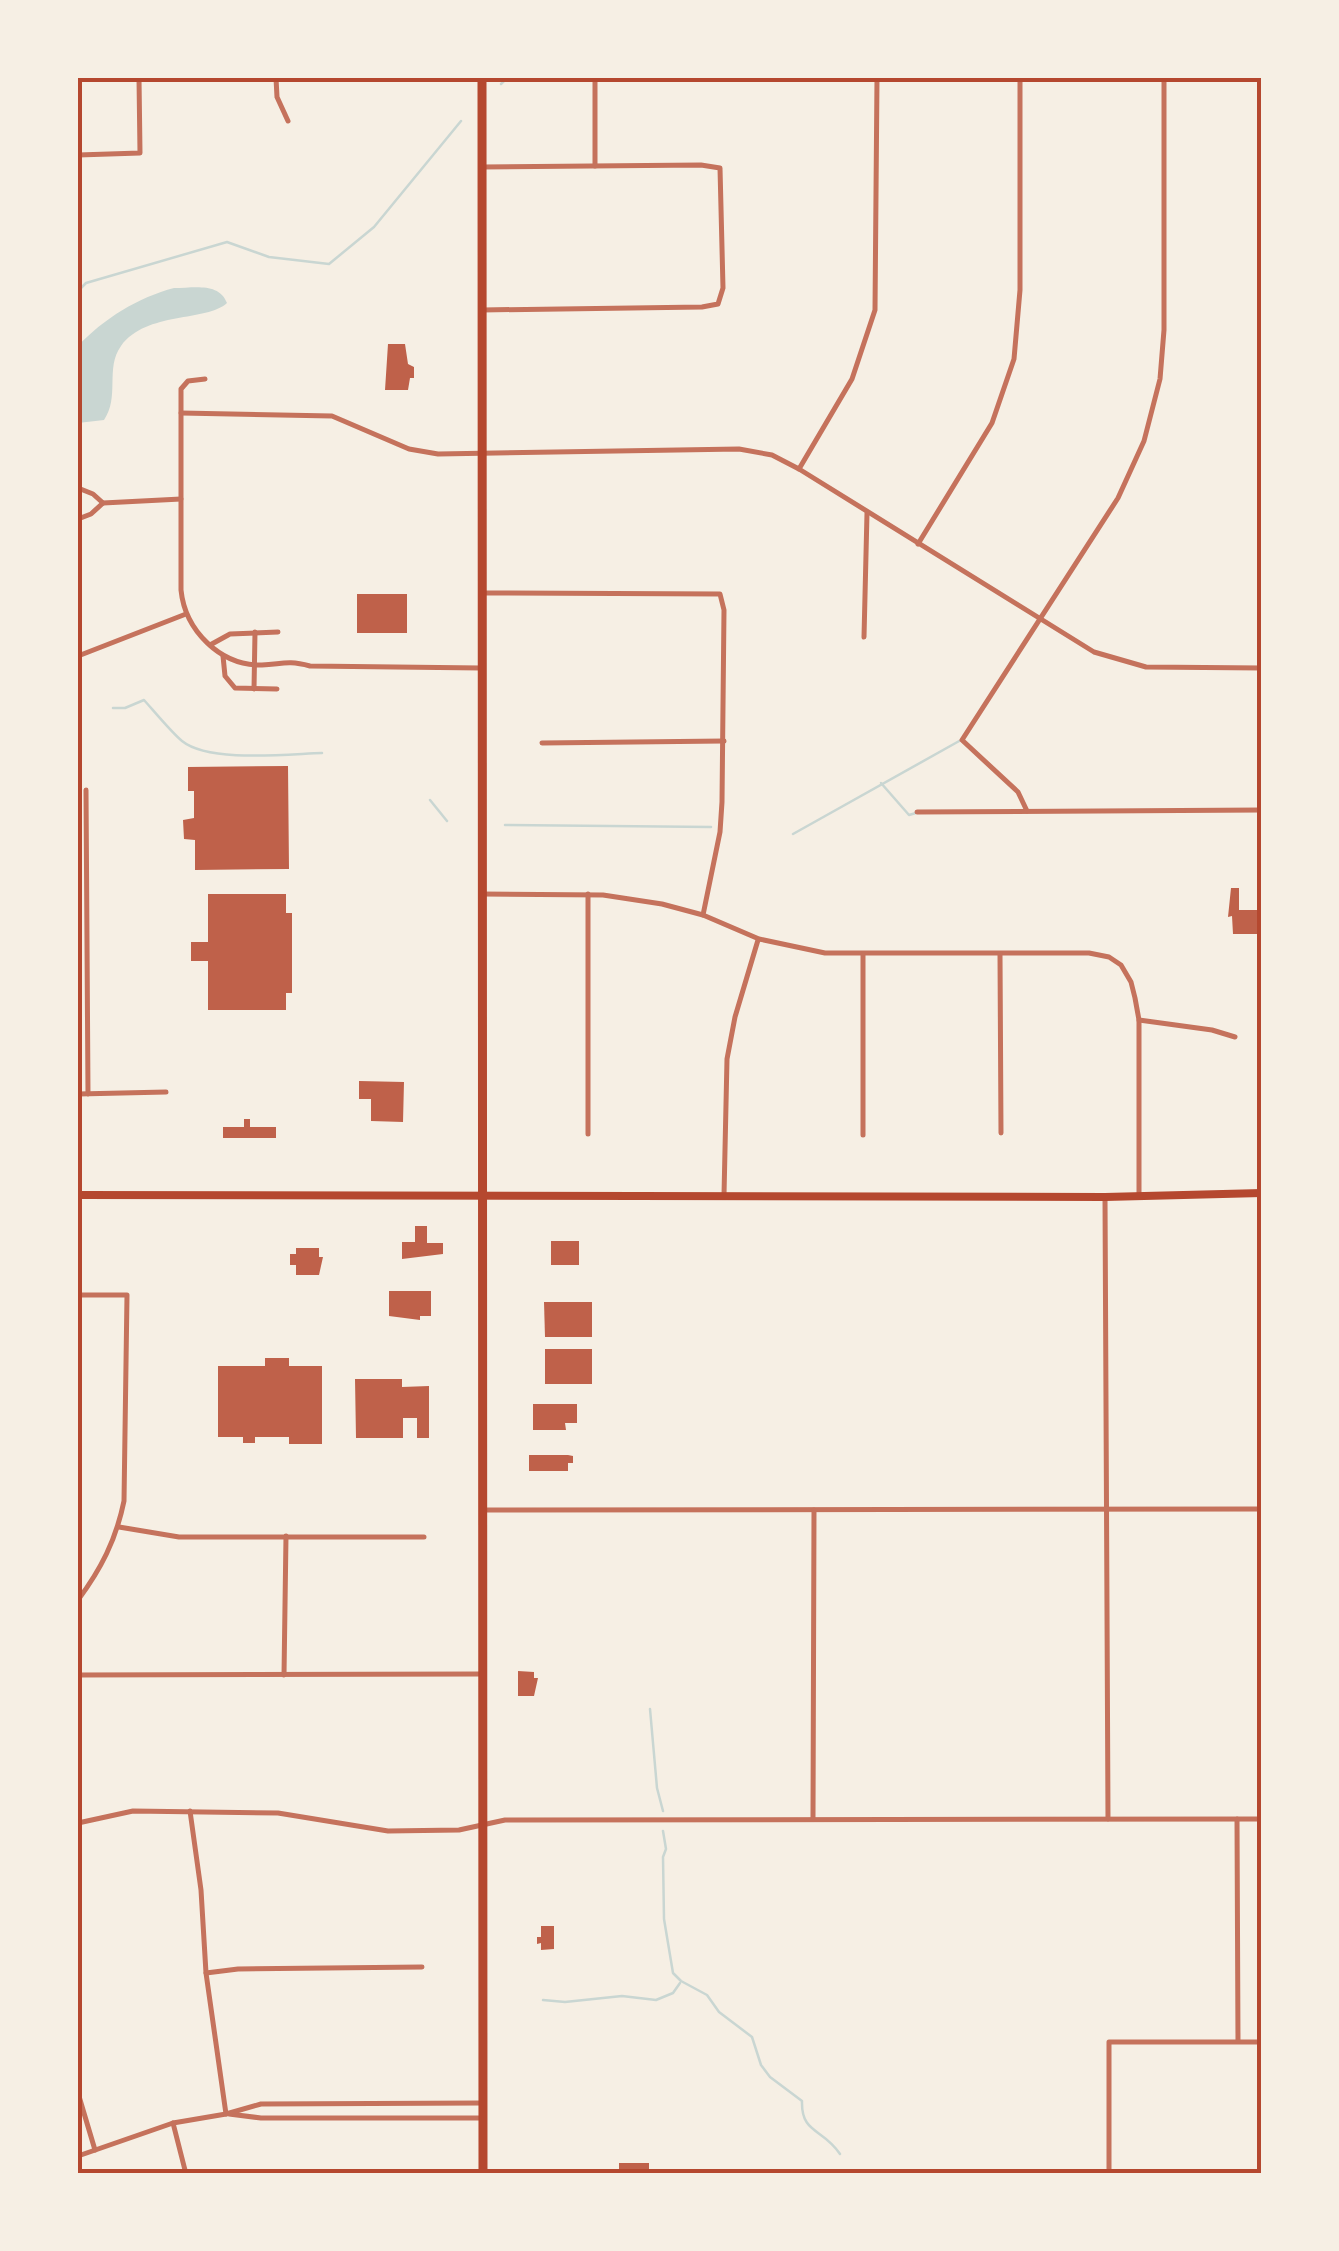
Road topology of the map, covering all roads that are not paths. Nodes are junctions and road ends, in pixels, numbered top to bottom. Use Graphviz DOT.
graph roads {
  1 [pos="139,78"];
  2 [pos="276,78"];
  3 [pos="482,78"];
  4 [pos="595,78"];
  5 [pos="878,78"];
  6 [pos="1020,78"];
  7 [pos="1164,78"];
  8 [pos="288,122"];
  9 [pos="78,155"];
  10 [pos="595,166"];
  11 [pos="482,168"];
  12 [pos="482,310"];
  13 [pos="204,379"];
  14 [pos="182,413"];
  15 [pos="482,452"];
  16 [pos="799,469"];
  17 [pos="78,488"];
  18 [pos="181,499"];
  19 [pos="103,502"];
  20 [pos="866,513"];
  21 [pos="78,519"];
  22 [pos="918,544"];
  23 [pos="482,593"];
  24 [pos="186,614"];
  25 [pos="1039,621"];
  26 [pos="255,632"];
  27 [pos="278,632"];
  28 [pos="864,637"];
  29 [pos="210,645"];
  30 [pos="78,656"];
  31 [pos="224,656"];
  32 [pos="254,664"];
  33 [pos="481,668"];
  34 [pos="1262,668"];
  35 [pos="254,689"];
  36 [pos="277,689"];
  37 [pos="724,741"];
  38 [pos="542,743"];
  39 [pos="86,790"];
  40 [pos="1262,810"];
  41 [pos="1027,811"];
  42 [pos="917,812"];
  43 [pos="78,887"];
  44 [pos="87,887"];
  45 [pos="481,894"];
  46 [pos="588,894"];
  47 [pos="702,915"];
  48 [pos="758,940"];
  49 [pos="1000,954"];
  50 [pos="863,956"];
  51 [pos="1138,1020"];
  52 [pos="1236,1037"];
  53 [pos="166,1092"];
  54 [pos="78,1094"];
  55 [pos="88,1094"];
  56 [pos="588,1134"];
  57 [pos="1000,1134"];
  58 [pos="863,1135"];
  59 [pos="1262,1193"];
  60 [pos="78,1195"];
  61 [pos="481,1196"];
  62 [pos="1139,1196"];
  63 [pos="1105,1197"];
  64 [pos="724,1198"];
  65 [pos="78,1296"];
  66 [pos="1108,1509"];
  67 [pos="1262,1509"];
  68 [pos="483,1510"];
  69 [pos="814,1510"];
  70 [pos="119,1527"];
  71 [pos="286,1536"];
  72 [pos="424,1536"];
  73 [pos="78,1600"];
  74 [pos="284,1674"];
  75 [pos="482,1674"];
  76 [pos="78,1675"];
  77 [pos="190,1811"];
  78 [pos="813,1819"];
  79 [pos="1236,1819"];
  80 [pos="1262,1819"];
  81 [pos="1108,1820"];
  82 [pos="78,1823"];
  83 [pos="482,1825"];
  84 [pos="422,1967"];
  85 [pos="206,1973"];
  86 [pos="1238,2042"];
  87 [pos="1262,2042"];
  88 [pos="78,2093"];
  89 [pos="483,2103"];
  90 [pos="226,2114"];
  91 [pos="483,2118"];
  92 [pos="174,2123"];
  93 [pos="95,2150"];
  94 [pos="78,2156"];
  95 [pos="1262,2172"];
  96 [pos="1109,2173"];
  97 [pos="186,2174"];
  98 [pos="483,2174"];
  1 -- 9 [label="street"];
  2 -- 8 [label="street"];
  3 -- 11 [label="main road"];
  4 -- 10 [label="street"];
  5 -- 16 [label="street"];
  6 -- 22 [label="street"];
  7 -- 25 [label="street"];
  10 -- 11 [label="street"];
  10 -- 12 [label="street"];
  11 -- 12 [label="main road"];
  12 -- 15 [label="main road"];
  13 -- 14 [label="street"];
  14 -- 15 [label="street"];
  14 -- 18 [label="street"];
  15 -- 16 [label="street"];
  15 -- 23 [label="main road"];
  16 -- 20 [label="street"];
  17 -- 19 [label="street"];
  18 -- 19 [label="street"];
  18 -- 24 [label="street"];
  19 -- 21 [label="street"];
  20 -- 22 [label="street"];
  20 -- 28 [label="street"];
  22 -- 25 [label="street"];
  23 -- 33 [label="main road"];
  23 -- 37 [label="street"];
  24 -- 29 [label="street"];
  24 -- 30 [label="street"];
  25 -- 34 [label="street"];
  25 -- 41 [label="street"];
  26 -- 27 [label="street"];
  26 -- 29 [label="street"];
  26 -- 32 [label="street"];
  29 -- 31 [label="street"];
  31 -- 32 [label="street"];
  31 -- 35 [label="street"];
  32 -- 33 [label="street"];
  32 -- 35 [label="street"];
  33 -- 45 [label="main road"];
  35 -- 36 [label="street"];
  37 -- 38 [label="street"];
  37 -- 47 [label="street"];
  39 -- 44 [label="street"];
  40 -- 41 [label="street"];
  41 -- 42 [label="street"];
  43 -- 44 [label="street"];
  44 -- 55 [label="street"];
  45 -- 46 [label="street"];
  45 -- 61 [label="main road"];
  46 -- 47 [label="street"];
  46 -- 56 [label="street"];
  47 -- 48 [label="street"];
  48 -- 50 [label="street"];
  48 -- 64 [label="street"];
  49 -- 50 [label="street"];
  49 -- 51 [label="street"];
  49 -- 57 [label="street"];
  50 -- 58 [label="street"];
  51 -- 52 [label="street"];
  51 -- 62 [label="street"];
  53 -- 55 [label="street"];
  54 -- 55 [label="street"];
  59 -- 62 [label="main road"];
  60 -- 61 [label="main road"];
  61 -- 64 [label="main road"];
  61 -- 68 [label="main road"];
  62 -- 63 [label="main road"];
  63 -- 64 [label="main road"];
  63 -- 66 [label="street"];
  65 -- 70 [label="street"];
  66 -- 67 [label="street"];
  66 -- 69 [label="street"];
  66 -- 81 [label="street"];
  68 -- 69 [label="street"];
  68 -- 75 [label="main road"];
  69 -- 78 [label="street"];
  70 -- 71 [label="street"];
  70 -- 73 [label="street"];
  71 -- 72 [label="street"];
  71 -- 74 [label="street"];
  74 -- 75 [label="street"];
  74 -- 76 [label="street"];
  75 -- 83 [label="main road"];
  77 -- 82 [label="street"];
  77 -- 83 [label="street"];
  77 -- 85 [label="street"];
  78 -- 81 [label="street"];
  78 -- 83 [label="street"];
  79 -- 80 [label="street"];
  79 -- 81 [label="street"];
  79 -- 86 [label="street"];
  83 -- 89 [label="main road"];
  84 -- 85 [label="street"];
  85 -- 90 [label="street"];
  86 -- 87 [label="street"];
  86 -- 96 [label="street"];
  88 -- 93 [label="street"];
  89 -- 90 [label="street"];
  89 -- 91 [label="main road"];
  90 -- 91 [label="street"];
  90 -- 92 [label="street"];
  91 -- 98 [label="main road"];
  92 -- 93 [label="street"];
  92 -- 97 [label="street"];
  93 -- 94 [label="street"];
  95 -- 96 [label="street"];
}
